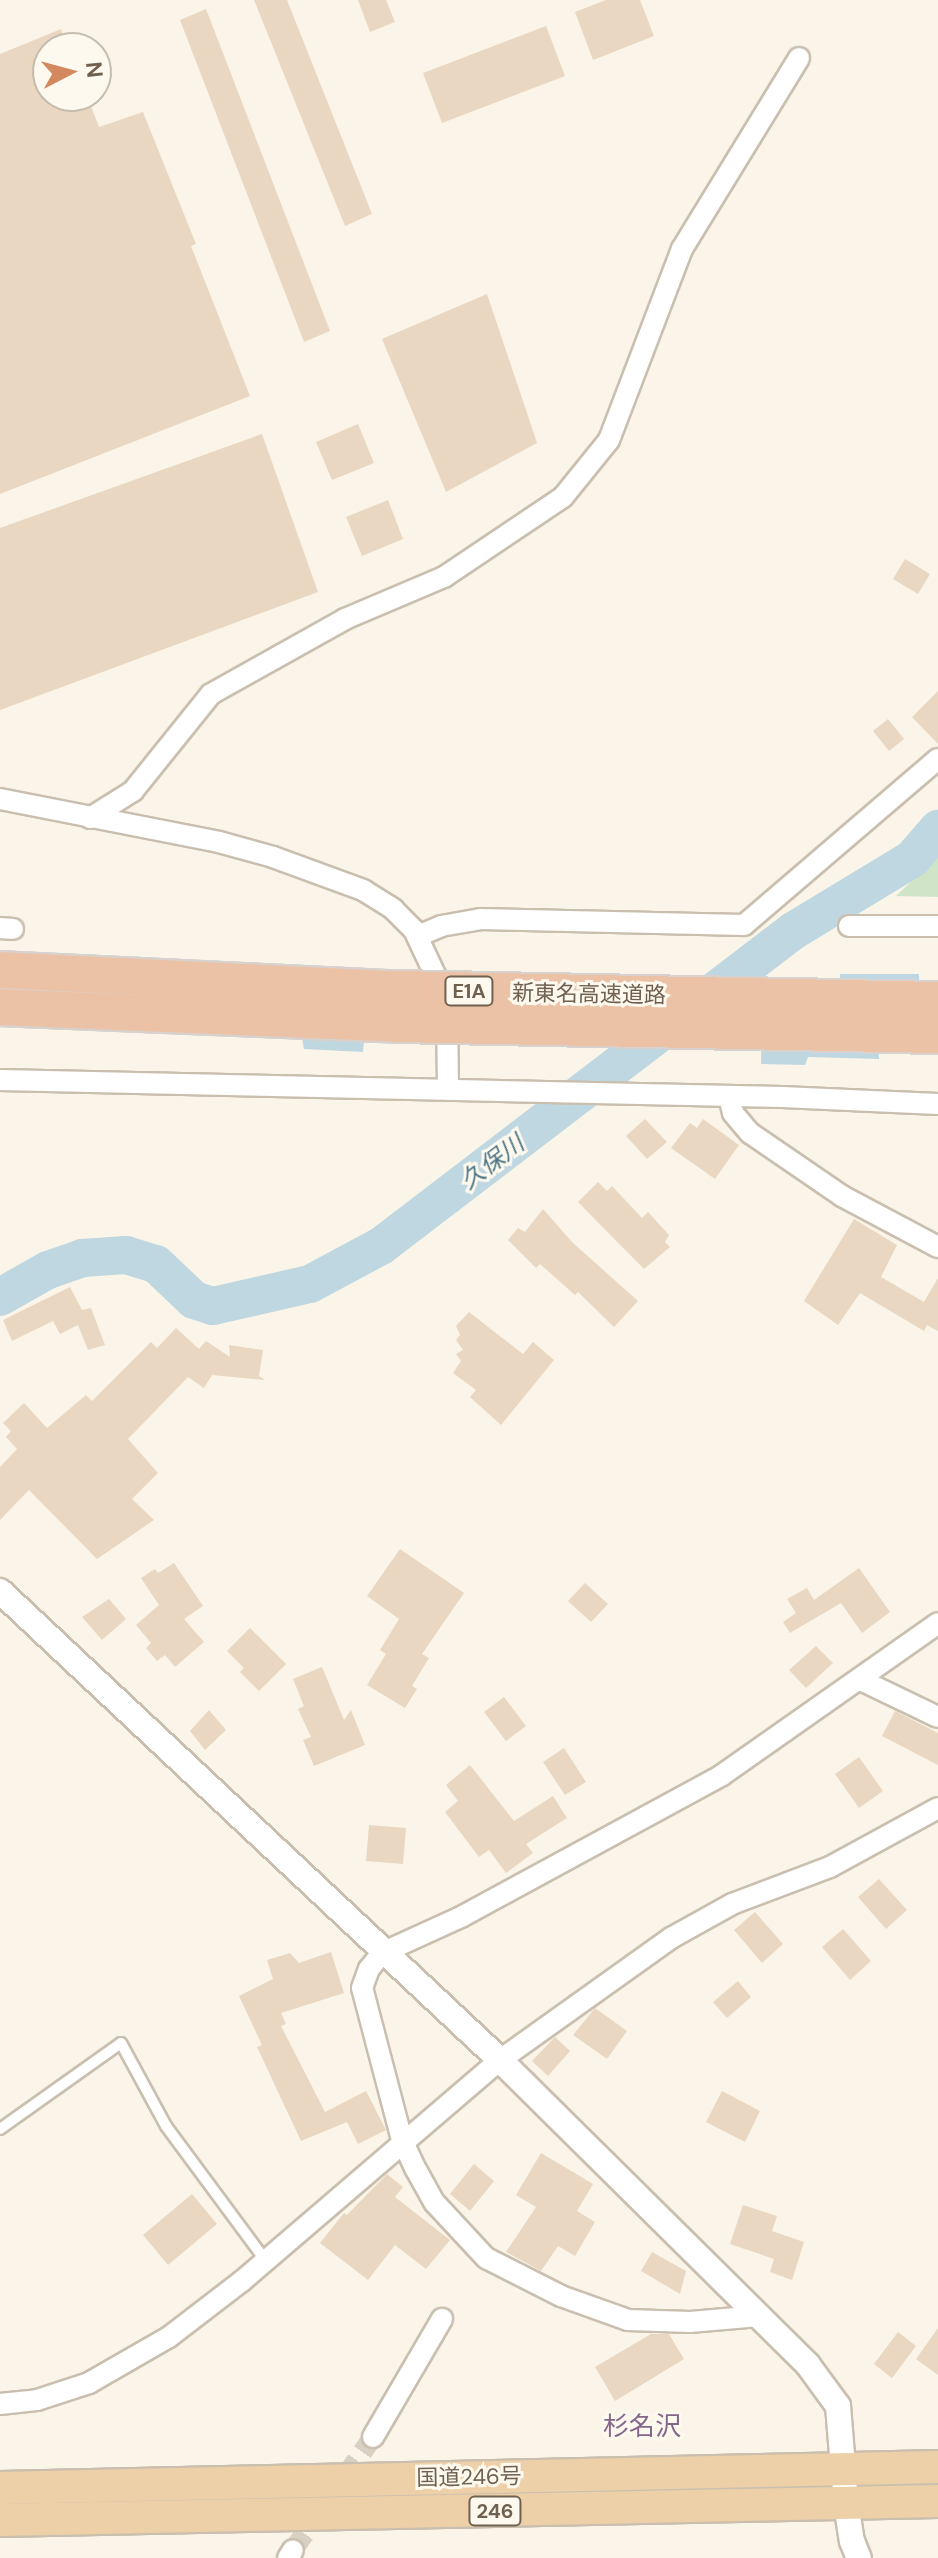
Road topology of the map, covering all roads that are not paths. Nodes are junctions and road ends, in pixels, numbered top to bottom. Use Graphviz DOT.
graph roads {
  1 [pos="799,58"];
  2 [pos="938,759"];
  3 [pos="0,799"];
  4 [pos="90,818"];
  5 [pos="849,926"];
  6 [pos="938,926"];
  7 [pos="418,936"];
  8 [pos="0,970"];
  9 [pos="938,1000"];
  10 [pos="0,1007"];
  11 [pos="938,1035"];
  12 [pos="0,1080"];
  13 [pos="448,1090"];
  14 [pos="729,1096"];
  15 [pos="938,1104"];
  16 [pos="938,1247"];
  17 [pos="0,1591"];
  18 [pos="938,1623"];
  19 [pos="861,1680"];
  20 [pos="938,1717"];
  21 [pos="938,1808"];
  22 [pos="382,1953"];
  23 [pos="500,2060"];
  24 [pos="0,2129"];
  25 [pos="402,2140"];
  26 [pos="265,2260"];
  27 [pos="759,2316"];
  28 [pos="442,2319"];
  29 [pos="0,2404"];
  30 [pos="373,2437"];
  31 [pos="938,2467"];
  32 [pos="845,2469"];
  33 [pos="0,2488"];
  34 [pos="938,2501"];
  35 [pos="846,2504"];
  36 [pos="0,2520"];
  37 [pos="859,2558"];
  1 -- 4 [label="street"];
  2 -- 7 [label="street"];
  3 -- 4 [label="street"];
  4 -- 7 [label="street"];
  5 -- 6 [label="street"];
  7 -- 13 [label="street"];
  8 -- 9 [label="highway, 新東名高速道路 / E1A, bridge"];
  10 -- 11 [label="highway, 新東名高速道路 / E1A, bridge"];
  12 -- 13 [label="street"];
  13 -- 14 [label="street"];
  14 -- 15 [label="street"];
  14 -- 16 [label="street"];
  17 -- 22 [label="street"];
  18 -- 19 [label="street"];
  19 -- 20 [label="street"];
  19 -- 22 [label="street"];
  21 -- 23 [label="street"];
  22 -- 23 [label="street"];
  22 -- 25 [label="street"];
  23 -- 25 [label="street"];
  23 -- 27 [label="street"];
  24 -- 26 [label="lane"];
  25 -- 26 [label="street"];
  25 -- 27 [label="street"];
  26 -- 29 [label="street"];
  27 -- 32 [label="street"];
  28 -- 30 [label="street"];
  31 -- 32 [label="highway, 国道246号 / 246"];
  32 -- 33 [label="highway, 国道246号 / 246"];
  32 -- 35 [label="street"];
  34 -- 35 [label="highway, 国道246号 / 246"];
  35 -- 36 [label="highway, 国道246号 / 246"];
  35 -- 37 [label="street"];
}
